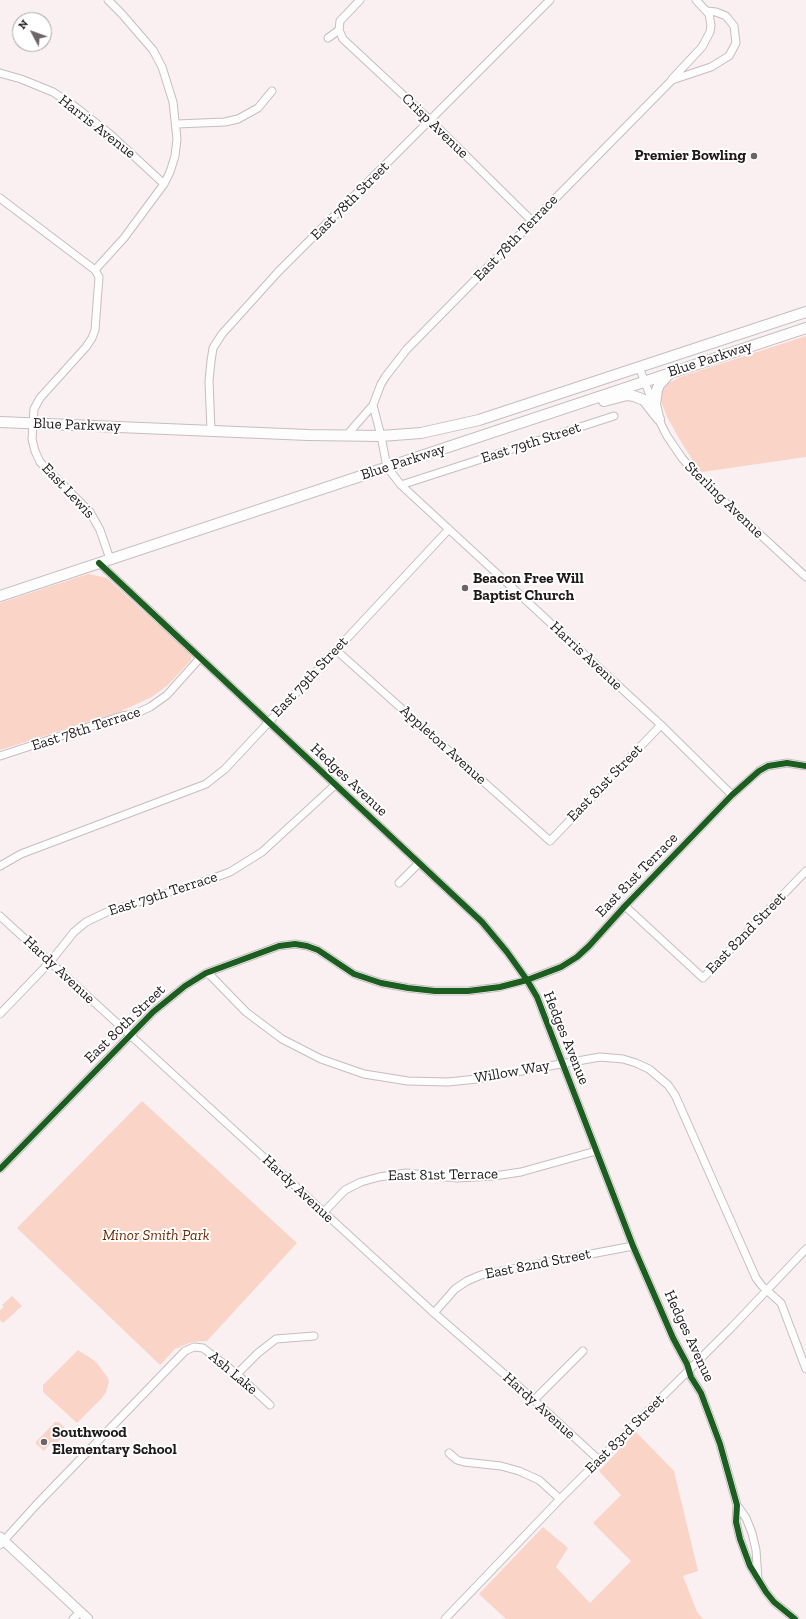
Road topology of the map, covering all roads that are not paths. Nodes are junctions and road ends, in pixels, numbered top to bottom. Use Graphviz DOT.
graph roads {
  1 [pos="108,0"];
  2 [pos="360,0"];
  3 [pos="550,0"];
  4 [pos="696,0"];
  5 [pos="707,11"];
  6 [pos="339,30"];
  7 [pos="328,38"];
  8 [pos="0,74"];
  9 [pos="672,80"];
  10 [pos="272,91"];
  11 [pos="430,120"];
  12 [pos="177,124"];
  13 [pos="164,184"];
  14 [pos="0,198"];
  15 [pos="532,221"];
  16 [pos="95,270"];
  17 [pos="806,312"];
  18 [pos="806,328"];
  19 [pos="639,367"];
  20 [pos="671,372"];
  21 [pos="644,381"];
  22 [pos="373,405"];
  23 [pos="571,406"];
  24 [pos="614,416"];
  25 [pos="659,419"];
  26 [pos="0,422"];
  27 [pos="32,423"];
  28 [pos="211,430"];
  29 [pos="347,435"];
  30 [pos="381,436"];
  31 [pos="387,467"];
  32 [pos="401,485"];
  33 [pos="449,529"];
  34 [pos="110,559"];
  35 [pos="99,563"];
  36 [pos="806,577"];
  37 [pos="0,596"];
  38 [pos="336,650"];
  39 [pos="200,658"];
  40 [pos="268,722"];
  41 [pos="661,725"];
  42 [pos="0,756"];
  43 [pos="806,766"];
  44 [pos="335,785"];
  45 [pos="732,795"];
  46 [pos="550,843"];
  47 [pos="419,863"];
  48 [pos="0,866"];
  49 [pos="806,871"];
  50 [pos="399,883"];
  51 [pos="625,906"];
  52 [pos="0,916"];
  53 [pos="50,962"];
  54 [pos="206,973"];
  55 [pos="527,980"];
  56 [pos="0,1014"];
  57 [pos="130,1036"];
  58 [pos="563,1064"];
  59 [pos="596,1151"];
  60 [pos="0,1169"];
  61 [pos="323,1213"];
  62 [pos="633,1246"];
  63 [pos="806,1249"];
  64 [pos="766,1290"];
  65 [pos="434,1313"];
  66 [pos="314,1336"];
  67 [pos="583,1351"];
  68 [pos="806,1369"];
  69 [pos="689,1371"];
  70 [pos="237,1374"];
  71 [pos="534,1400"];
  72 [pos="270,1405"];
  73 [pos="449,1453"];
  74 [pos="599,1460"];
  75 [pos="560,1499"];
  76 [pos="737,1505"];
  77 [pos="1,1541"];
  78 [pos="758,1579"];
  79 [pos="80,1612"];
  80 [pos="73,1619"];
  81 [pos="88,1619"];
  82 [pos="445,1619"];
  83 [pos="795,1619"];
  1 -- 12 [label="street"];
  2 -- 6 [label="street"];
  3 -- 11 [label="street, East 78th Street"];
  4 -- 5 [label="street"];
  5 -- 9 [label="street, East 78th Terrace"];
  5 -- 9 [label="street, East 78th Terrace"];
  6 -- 7 [label="street"];
  6 -- 11 [label="street, Crisp Avenue"];
  8 -- 13 [label="street, Harris Avenue"];
  9 -- 15 [label="street, East 78th Terrace"];
  10 -- 12 [label="street"];
  11 -- 15 [label="street, Crisp Avenue"];
  11 -- 28 [label="street, East 78th Street"];
  12 -- 13 [label="street"];
  13 -- 16 [label="street"];
  14 -- 16 [label="street"];
  15 -- 22 [label="street, East 78th Terrace"];
  16 -- 27 [label="street, East Lewis"];
  17 -- 19 [label="highway, Blue Parkway"];
  18 -- 20 [label="highway, Blue Parkway"];
  19 -- 21 [label="street, Sterling Avenue"];
  19 -- 30 [label="highway, Blue Parkway"];
  20 -- 21 [label="highway, Blue Parkway"];
  20 -- 25 [label="highway"];
  21 -- 23 [label="highway, Blue Parkway"];
  21 -- 25 [label="street, Sterling Avenue"];
  22 -- 29 [label="street, East 78th Terrace"];
  22 -- 30 [label="street"];
  23 -- 25 [label="highway"];
  23 -- 31 [label="highway, Blue Parkway"];
  24 -- 32 [label="street, East 79th Street"];
  25 -- 36 [label="street, Sterling Avenue"];
  26 -- 27 [label="highway, Blue Parkway"];
  27 -- 28 [label="highway, Blue Parkway"];
  27 -- 34 [label="street, East Lewis"];
  28 -- 29 [label="highway, Blue Parkway"];
  29 -- 30 [label="highway, Blue Parkway"];
  30 -- 31 [label="street"];
  31 -- 32 [label="street, Harris Avenue"];
  31 -- 34 [label="highway, Blue Parkway"];
  32 -- 33 [label="street, Harris Avenue"];
  33 -- 38 [label="street, East 79th Street"];
  33 -- 41 [label="street, Harris Avenue"];
  34 -- 35 [label="highway, Blue Parkway"];
  35 -- 37 [label="highway, Blue Parkway"];
  35 -- 39 [label="street, Hedges Avenue"];
  38 -- 40 [label="street, East 79th Street"];
  38 -- 46 [label="street, Appleton Avenue"];
  39 -- 40 [label="street, Hedges Avenue"];
  39 -- 42 [label="street, East 78th Terrace"];
  40 -- 44 [label="street, Hedges Avenue"];
  40 -- 48 [label="street, East 79th Street"];
  41 -- 45 [label="street, Harris Avenue"];
  41 -- 46 [label="street, East 81st Street"];
  43 -- 45 [label="street, East 81st Terrace"];
  44 -- 47 [label="street, Hedges Avenue"];
  44 -- 53 [label="street, East 79th Terrace"];
  45 -- 51 [label="street, East 81st Terrace"];
  47 -- 50 [label="street"];
  47 -- 55 [label="street, Hedges Avenue"];
  49 -- 51 [label="street, East 82nd Street"];
  51 -- 55 [label="street, East 81st Terrace"];
  52 -- 53 [label="street, Hardy Avenue"];
  53 -- 56 [label="street, East 79th Terrace"];
  53 -- 57 [label="street, Hardy Avenue"];
  54 -- 55 [label="street, East 80th Street"];
  54 -- 57 [label="street, East 80th Street"];
  54 -- 58 [label="street, Willow Way"];
  55 -- 58 [label="street, Hedges Avenue"];
  57 -- 60 [label="street, East 80th Street"];
  57 -- 61 [label="street, Hardy Avenue"];
  58 -- 59 [label="street, Hedges Avenue"];
  58 -- 64 [label="street, Willow Way"];
  59 -- 61 [label="street, East 81st Terrace"];
  59 -- 62 [label="street, Hedges Avenue"];
  61 -- 65 [label="street, Hardy Avenue"];
  62 -- 65 [label="street, East 82nd Street"];
  62 -- 69 [label="street, Hedges Avenue"];
  63 -- 64 [label="street, East 83rd Street"];
  64 -- 68 [label="street, Willow Way"];
  64 -- 69 [label="street, East 83rd Street"];
  65 -- 71 [label="street, Hardy Avenue"];
  66 -- 70 [label="street"];
  67 -- 71 [label="street"];
  69 -- 74 [label="street, East 83rd Street"];
  69 -- 76 [label="street, Hedges Avenue"];
  70 -- 72 [label="street, Ash Lake"];
  70 -- 77 [label="street, Ash Lake"];
  71 -- 74 [label="street, Hardy Avenue"];
  73 -- 75 [label="street"];
  74 -- 75 [label="street, East 83rd Street"];
  75 -- 82 [label="street, East 83rd Street"];
  76 -- 78 [label="street"];
  76 -- 78 [label="street"];
  77 -- 79 [label="main road"];
  78 -- 83 [label="street"];
  79 -- 80 [label="street"];
  79 -- 81 [label="main road"];
}
